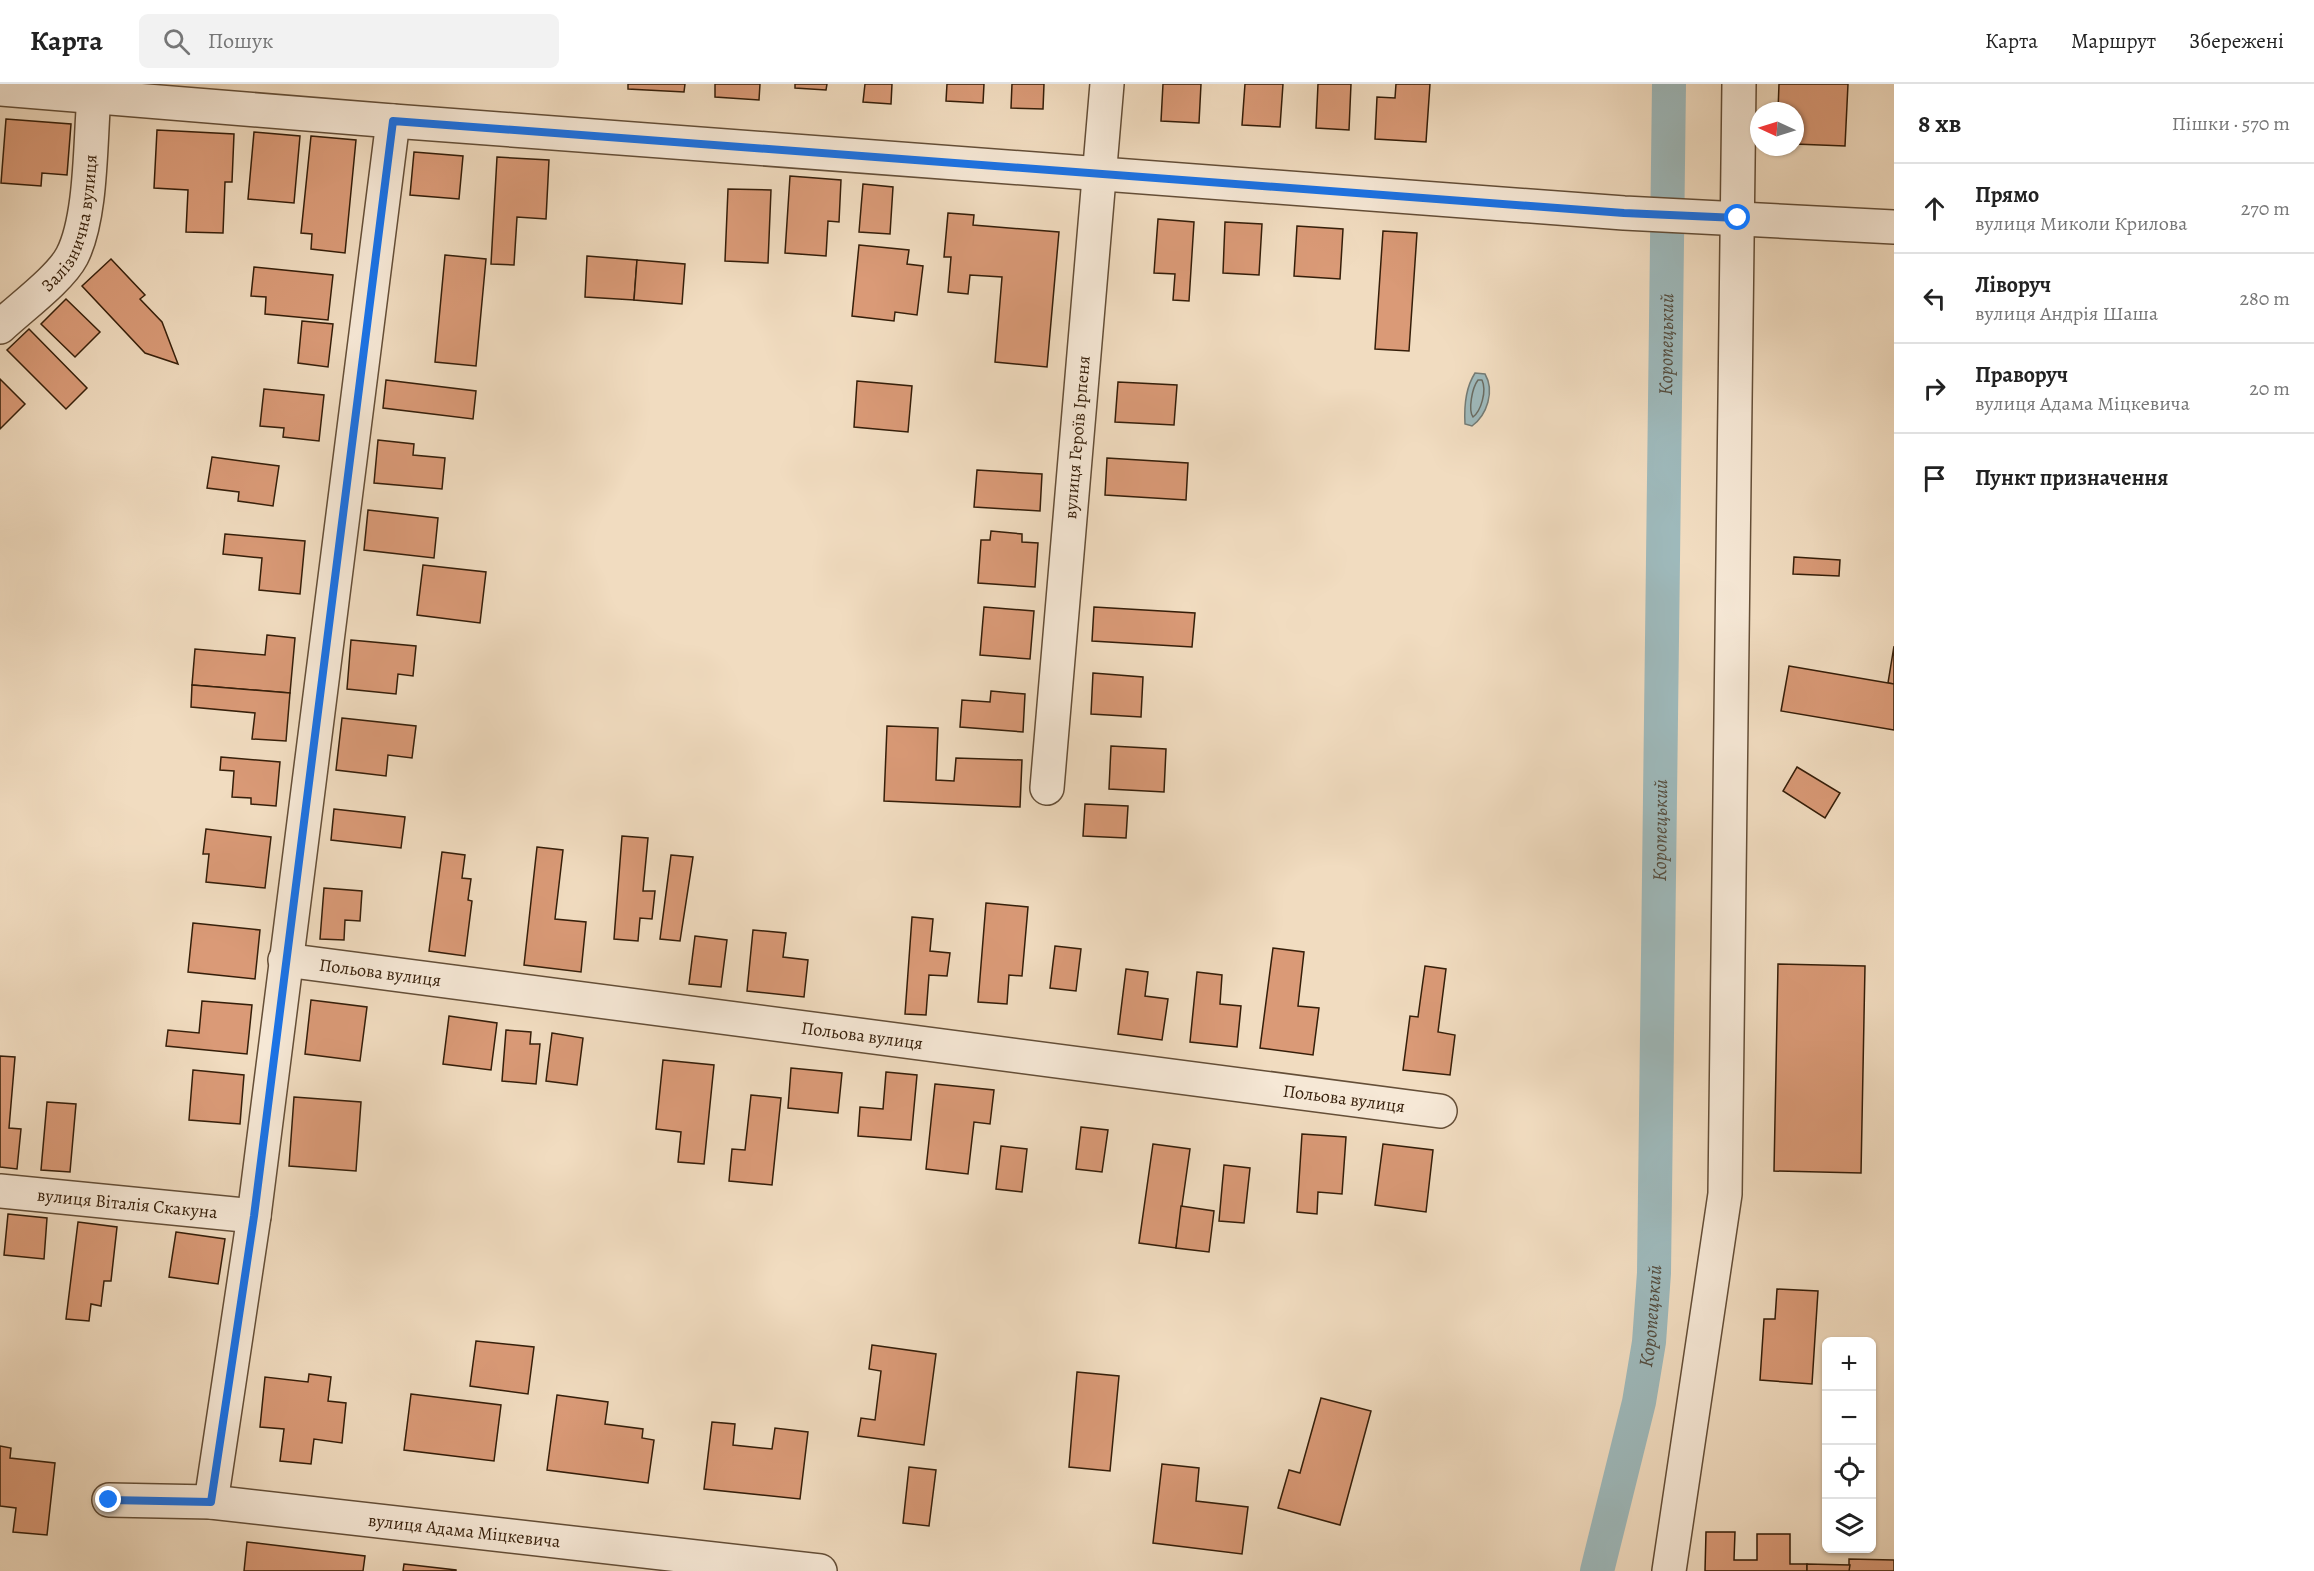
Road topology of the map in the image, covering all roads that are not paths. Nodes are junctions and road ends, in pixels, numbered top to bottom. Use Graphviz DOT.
graph roads {
  1 [pos="1107,84"];
  2 [pos="1739,84"];
  3 [pos="0,89"];
  4 [pos="94,96"];
  5 [pos="393,121"];
  6 [pos="1100,173"];
  7 [pos="1738,218"];
  8 [pos="1894,227"];
  9 [pos="0,327"];
  10 [pos="1047,788"];
  11 [pos="285,960"];
  12 [pos="1440,1111"];
  13 [pos="0,1191"];
  14 [pos="254,1216"];
  15 [pos="109,1500"];
  16 [pos="211,1502"];
  17 [pos="820,1571"];
  18 [pos="1669,1571"];
  1 -- 6 [label="street, вулиця Героїв Ірпеня"];
  2 -- 7 [label="street"];
  3 -- 4 [label="street"];
  4 -- 5 [label="street"];
  4 -- 9 [label="street, Залізнична вулиця"];
  5 -- 6 [label="street"];
  5 -- 11 [label="street"];
  6 -- 7 [label="street"];
  6 -- 10 [label="street, вулиця Героїв Ірпеня"];
  7 -- 8 [label="street"];
  7 -- 18 [label="street"];
  11 -- 12 [label="street, Польова вулиця"];
  11 -- 14 [label="street"];
  13 -- 14 [label="street, вулиця Віталія Скакуна"];
  14 -- 16 [label="street"];
  15 -- 16 [label="street, вулиця Адама Міцкевича"];
  16 -- 17 [label="street, вулиця Адама Міцкевича"];
}
